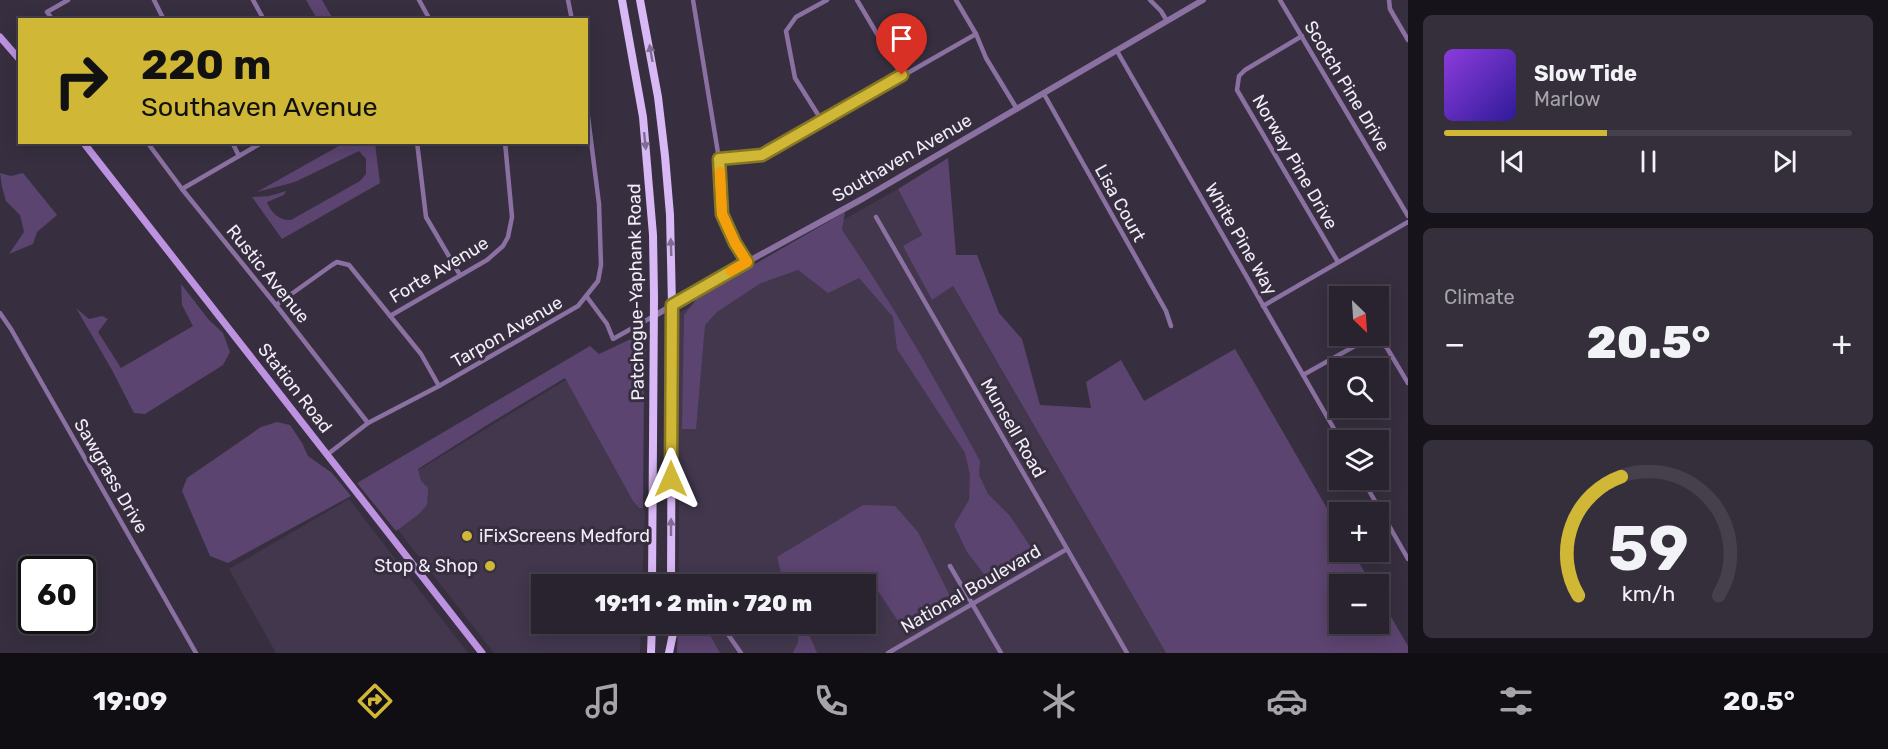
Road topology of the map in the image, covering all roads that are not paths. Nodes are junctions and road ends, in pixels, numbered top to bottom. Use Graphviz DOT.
graph roads {
  1 [pos="68,0"];
  2 [pos="154,0"];
  3 [pos="254,0"];
  4 [pos="418,0"];
  5 [pos="568,0"];
  6 [pos="622,0"];
  7 [pos="640,0"];
  8 [pos="693,0"];
  9 [pos="827,0"];
  10 [pos="857,0"];
  11 [pos="956,0"];
  12 [pos="1150,0"];
  13 [pos="1203,0"];
  14 [pos="1280,0"];
  15 [pos="1389,0"];
  16 [pos="52,18"];
  17 [pos="163,18"];
  18 [pos="263,18"];
  19 [pos="429,18"];
  20 [pos="572,18"];
  21 [pos="1167,21"];
  22 [pos="976,34"];
  23 [pos="1302,36"];
  24 [pos="0,37"];
  25 [pos="1408,40"];
  26 [pos="1117,51"];
  27 [pos="18,58"];
  28 [pos="902,75"];
  29 [pos="1044,94"];
  30 [pos="1017,109"];
  31 [pos="588,117"];
  32 [pos="822,121"];
  33 [pos="85,144"];
  34 [pos="148,144"];
  35 [pos="233,144"];
  36 [pos="260,144"];
  37 [pos="417,144"];
  38 [pos="505,144"];
  39 [pos="239,156"];
  40 [pos="719,159"];
  41 [pos="182,189"];
  42 [pos="1408,216"];
  43 [pos="876,217"];
  44 [pos="1408,222"];
  45 [pos="747,262"];
  46 [pos="1338,262"];
  47 [pos="460,275"];
  48 [pos="587,297"];
  49 [pos="276,305"];
  50 [pos="672,305"];
  51 [pos="1263,306"];
  52 [pos="0,313"];
  53 [pos="390,316"];
  54 [pos="654,316"];
  55 [pos="1171,326"];
  56 [pos="1303,375"];
  57 [pos="1408,383"];
  58 [pos="439,386"];
  59 [pos="368,423"];
  60 [pos="1335,430"];
  61 [pos="327,454"];
  62 [pos="1369,490"];
  63 [pos="1067,549"];
  64 [pos="1408,559"];
  65 [pos="950,566"];
  66 [pos="652,574"];
  67 [pos="670,574"];
  68 [pos="972,604"];
  69 [pos="652,634"];
  70 [pos="670,634"];
  71 [pos="673,634"];
  72 [pos="728,634"];
  73 [pos="196,653"];
  74 [pos="482,653"];
  75 [pos="651,653"];
  76 [pos="669,653"];
  77 [pos="741,653"];
  78 [pos="888,653"];
  79 [pos="1001,653"];
  80 [pos="1127,653"];
  1 -- 16 [label="street"];
  2 -- 17 [label="street"];
  3 -- 18 [label="street"];
  4 -- 19 [label="street"];
  5 -- 20 [label="street"];
  6 -- 54 [label="main road, Patchogue-Yaphank Road, one-way"];
  50 -- 7 [label="main road, Patchogue-Yaphank Road, one-way"];
  8 -- 40 [label="street"];
  9 -- 32 [label="street"];
  10 -- 28 [label="street"];
  11 -- 22 [label="street"];
  12 -- 21 [label="street"];
  13 -- 21 [label="street, Southaven Avenue"];
  14 -- 23 [label="street, Scotch Pine Drive"];
  15 -- 25 [label="street"];
  21 -- 26 [label="street, Southaven Avenue"];
  22 -- 28 [label="street"];
  22 -- 30 [label="street"];
  23 -- 42 [label="street, Scotch Pine Drive"];
  23 -- 46 [label="street, Norway Pine Drive"];
  24 -- 27 [label="main road"];
  26 -- 29 [label="street, Southaven Avenue"];
  26 -- 51 [label="street, White Pine Way"];
  28 -- 32 [label="street"];
  29 -- 30 [label="street, Southaven Avenue"];
  29 -- 55 [label="street, Lisa Court"];
  30 -- 45 [label="street, Southaven Avenue"];
  31 -- 48 [label="street, Tarpon Avenue"];
  32 -- 40 [label="street"];
  33 -- 61 [label="main road, Station Road"];
  34 -- 41 [label="street, Rustic Avenue"];
  35 -- 39 [label="street"];
  36 -- 39 [label="street"];
  37 -- 47 [label="street"];
  38 -- 47 [label="street, Forte Avenue"];
  39 -- 41 [label="street"];
  40 -- 45 [label="street"];
  41 -- 49 [label="street, Rustic Avenue"];
  43 -- 63 [label="street, Munsell Road"];
  44 -- 46 [label="street"];
  45 -- 50 [label="street, Southaven Avenue"];
  46 -- 51 [label="street"];
  47 -- 53 [label="street, Forte Avenue"];
  48 -- 54 [label="street, Southaven Avenue"];
  48 -- 58 [label="street, Tarpon Avenue"];
  49 -- 53 [label="street"];
  49 -- 59 [label="street, Rustic Avenue"];
  50 -- 54 [label="street, Southaven Avenue"];
  67 -- 50 [label="main road, Patchogue-Yaphank Road, one-way"];
  51 -- 56 [label="street, White Pine Way"];
  52 -- 73 [label="street, Sawgrass Drive"];
  53 -- 58 [label="street"];
  54 -- 66 [label="main road, Patchogue-Yaphank Road"];
  56 -- 57 [label="street"];
  56 -- 60 [label="street, White Pine Way"];
  58 -- 59 [label="street, Tarpon Avenue"];
  59 -- 61 [label="street, Tarpon Avenue"];
  61 -- 74 [label="main road, Station Road"];
  62 -- 64 [label="street"];
  63 -- 68 [label="street, National Boulevard"];
  63 -- 80 [label="street, Munsell Road"];
  65 -- 68 [label="street"];
  68 -- 78 [label="street, National Boulevard"];
  68 -- 79 [label="street"];
  69 -- 75 [label="main road"];
  70 -- 76 [label="main road"];
  71 -- 76 [label="main road"];
  72 -- 77 [label="street"];
}
